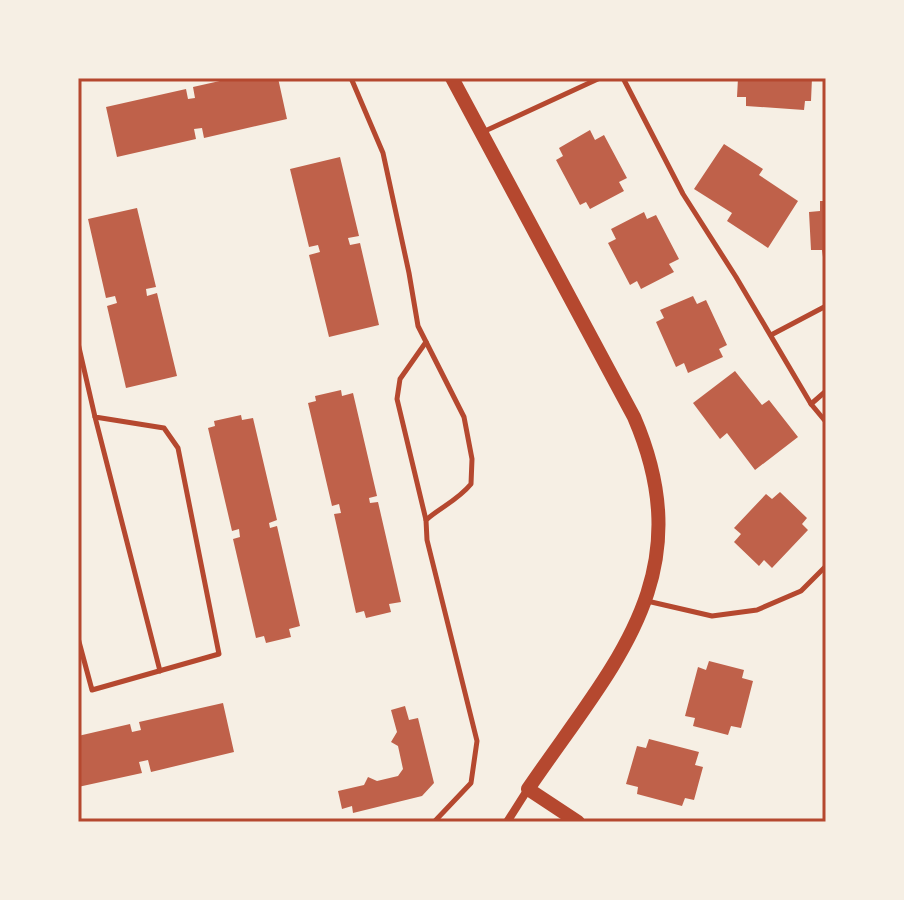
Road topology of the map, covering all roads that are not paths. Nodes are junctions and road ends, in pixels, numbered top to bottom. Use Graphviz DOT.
graph roads {
  1 [pos="351,78"];
  2 [pos="452,78"];
  3 [pos="600,78"];
  4 [pos="623,78"];
  5 [pos="481,133"];
  6 [pos="826,306"];
  7 [pos="771,335"];
  8 [pos="426,342"];
  9 [pos="78,343"];
  10 [pos="826,391"];
  11 [pos="811,404"];
  12 [pos="95,417"];
  13 [pos="826,422"];
  14 [pos="426,520"];
  15 [pos="826,566"];
  16 [pos="646,601"];
  17 [pos="78,638"];
  18 [pos="160,671"];
  19 [pos="528,789"];
  20 [pos="434,822"];
  21 [pos="507,822"];
  22 [pos="578,822"];
  1 -- 8 [label="lane"];
  2 -- 5 [label="street"];
  3 -- 5 [label="lane"];
  4 -- 7 [label="lane"];
  5 -- 16 [label="street"];
  6 -- 7 [label="lane"];
  7 -- 11 [label="lane"];
  8 -- 14 [label="lane"];
  8 -- 14 [label="lane"];
  9 -- 12 [label="lane"];
  10 -- 11 [label="lane"];
  11 -- 13 [label="lane"];
  12 -- 18 [label="lane"];
  12 -- 18 [label="lane"];
  14 -- 20 [label="lane"];
  15 -- 16 [label="lane"];
  16 -- 19 [label="street"];
  17 -- 18 [label="lane"];
  19 -- 21 [label="street"];
  19 -- 22 [label="street"];
}
